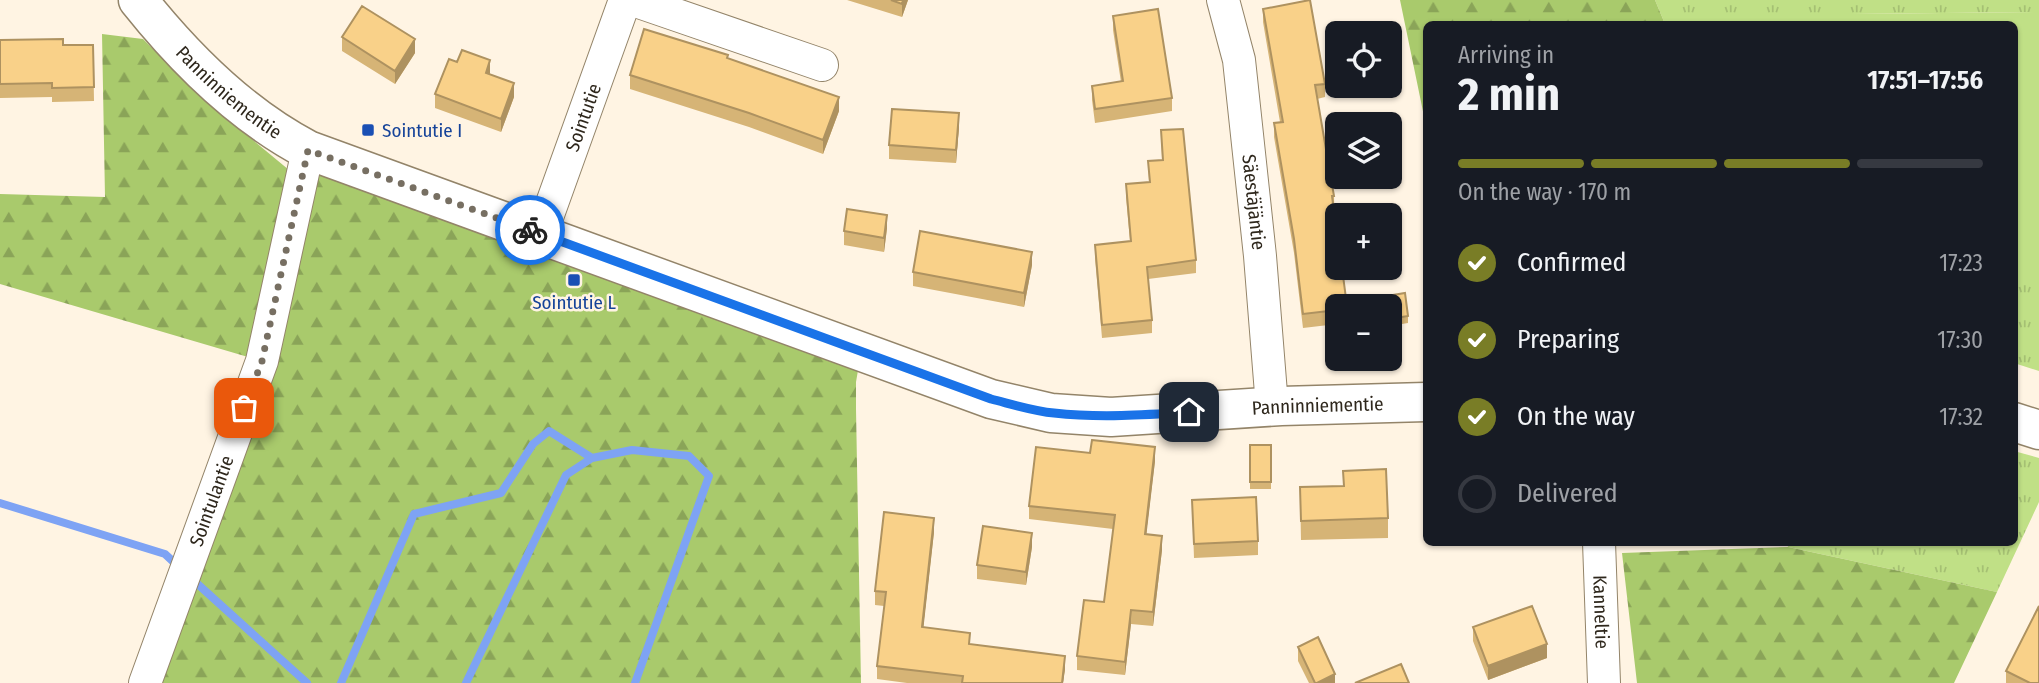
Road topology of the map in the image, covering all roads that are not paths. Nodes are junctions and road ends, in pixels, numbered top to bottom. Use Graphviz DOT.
graph roads {
  1 [pos="138,0"];
  2 [pos="625,0"];
  3 [pos="633,0"];
  4 [pos="1223,0"];
  5 [pos="822,65"];
  6 [pos="308,150"];
  7 [pos="541,234"];
  8 [pos="1423,402"];
  9 [pos="1272,406"];
  10 [pos="2018,423"];
  11 [pos="2039,430"];
  12 [pos="1598,546"];
  13 [pos="145,683"];
  14 [pos="1604,683"];
  1 -- 6 [label="street, Panninniementie"];
  2 -- 7 [label="street, Sointutie"];
  3 -- 5 [label="street"];
  4 -- 9 [label="street, Säestäjäntie"];
  6 -- 7 [label="street, Panninniementie"];
  6 -- 13 [label="street, Sointulantie"];
  7 -- 9 [label="street, Panninniementie"];
  8 -- 9 [label="street, Panninniementie"];
  10 -- 11 [label="street"];
  12 -- 14 [label="street, Kanneltie"];
}
